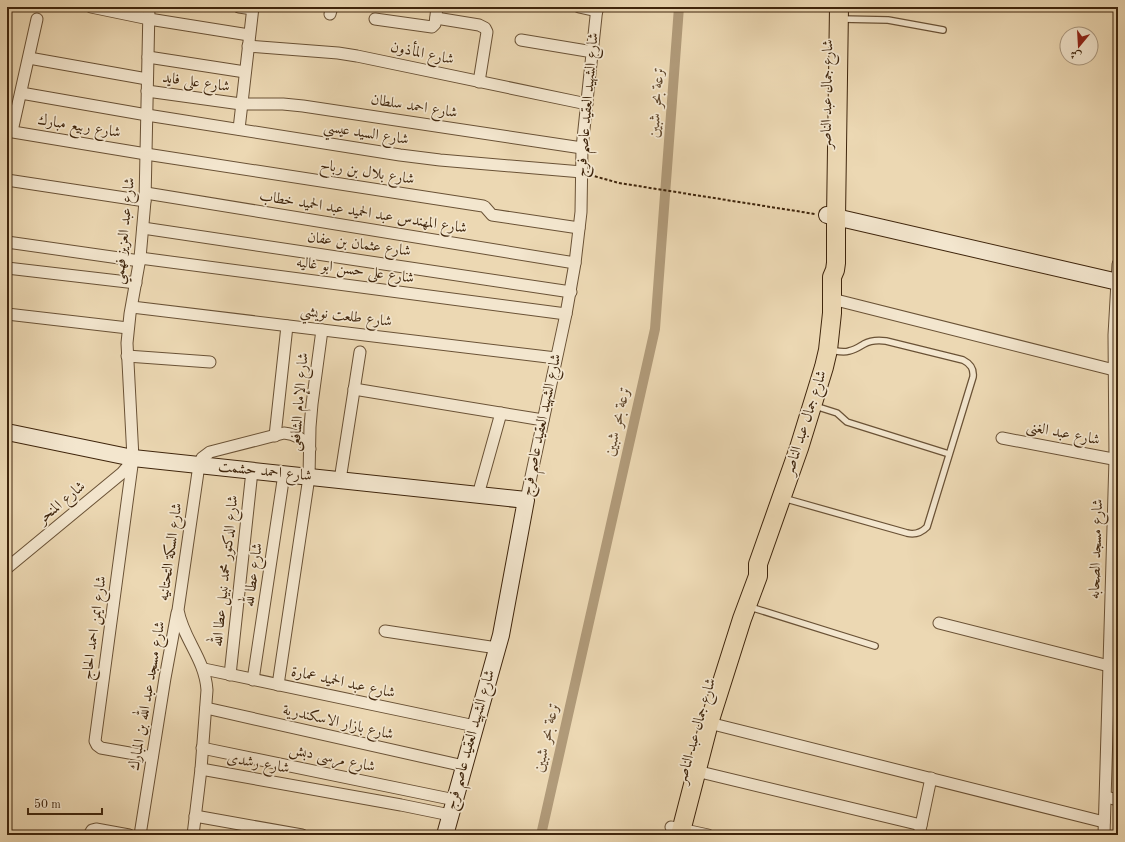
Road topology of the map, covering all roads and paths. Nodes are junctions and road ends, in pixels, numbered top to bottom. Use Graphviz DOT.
graph roads {
  1 [pos="91,7"];
  2 [pos="149,7"];
  3 [pos="239,7"];
  4 [pos="579,7"];
  5 [pos="253,8"];
  6 [pos="597,9"];
  7 [pos="836,11"];
  8 [pos="437,12"];
  9 [pos="37,19"];
  10 [pos="375,19"];
  11 [pos="149,20"];
  12 [pos="943,30"];
  13 [pos="250,35"];
  14 [pos="521,40"];
  15 [pos="248,46"];
  16 [pos="593,52"];
  17 [pos="148,57"];
  18 [pos="29,58"];
  19 [pos="245,72"];
  20 [pos="148,79"];
  21 [pos="479,82"];
  22 [pos="147,91"];
  23 [pos="21,93"];
  24 [pos="242,104"];
  25 [pos="587,104"];
  26 [pos="147,115"];
  27 [pos="238,129"];
  28 [pos="10,131"];
  29 [pos="582,148"];
  30 [pos="146,154"];
  31 [pos="582,172"];
  32 [pos="7,180"];
  33 [pos="146,197"];
  34 [pos="831,217"];
  35 [pos="143,228"];
  36 [pos="579,228"];
  37 [pos="7,242"];
  38 [pos="140,259"];
  39 [pos="575,263"];
  40 [pos="1118,264"];
  41 [pos="7,268"];
  42 [pos="1118,282"];
  43 [pos="136,283"];
  44 [pos="571,292"];
  45 [pos="832,299"];
  46 [pos="132,307"];
  47 [pos="7,314"];
  48 [pos="566,314"];
  49 [pos="1116,318"];
  50 [pos="287,326"];
  51 [pos="128,328"];
  52 [pos="322,330"];
  53 [pos="828,350"];
  54 [pos="360,352"];
  55 [pos="127,356"];
  56 [pos="556,358"];
  57 [pos="210,362"];
  58 [pos="1116,370"];
  59 [pos="354,389"];
  60 [pos="812,406"];
  61 [pos="501,413"];
  62 [pos="543,420"];
  63 [pos="1116,430"];
  64 [pos="7,432"];
  65 [pos="275,436"];
  66 [pos="1002,438"];
  67 [pos="310,449"];
  68 [pos="949,454"];
  69 [pos="133,458"];
  70 [pos="1116,460"];
  71 [pos="199,465"];
  72 [pos="252,470"];
  73 [pos="284,474"];
  74 [pos="309,477"];
  75 [pos="340,480"];
  76 [pos="478,494"];
  77 [pos="782,498"];
  78 [pos="1116,499"];
  79 [pos="526,500"];
  80 [pos="758,564"];
  81 [pos="7,568"];
  82 [pos="747,606"];
  83 [pos="178,610"];
  84 [pos="939,623"];
  85 [pos="385,631"];
  86 [pos="1114,634"];
  87 [pos="875,646"];
  88 [pos="497,648"];
  89 [pos="204,670"];
  90 [pos="1112,674"];
  91 [pos="230,675"];
  92 [pos="254,680"];
  93 [pos="278,685"];
  94 [pos="1113,698"];
  95 [pos="206,708"];
  96 [pos="709,722"];
  97 [pos="475,726"];
  98 [pos="202,748"];
  99 [pos="152,757"];
  100 [pos="464,766"];
  101 [pos="201,769"];
  102 [pos="696,772"];
  103 [pos="931,778"];
  104 [pos="1106,797"];
  105 [pos="455,800"];
  106 [pos="1118,800"];
  107 [pos="195,816"];
  108 [pos="450,816"];
  109 [pos="1104,822"];
  110 [pos="920,830"];
  111 [pos="675,832"];
  112 [pos="89,835"];
  113 [pos="129,835"];
  114 [pos="140,835"];
  115 [pos="193,835"];
  116 [pos="302,835"];
  117 [pos="445,835"];
  118 [pos="708,835"];
  119 [pos="1104,835"];
  1 -- 11 [label="street"];
  2 -- 11 [label="street, شارع عبد العزيز فهمي"];
  3 -- 5 [label="street"];
  4 -- 6 [label="street"];
  5 -- 13 [label="street"];
  6 -- 16 [label="street, شارع الشهيد العقيد عاصم فرج"];
  7 -- 12 [label="lane"];
  7 -- 34 [label="main road, شارع جمال عبد الناصر"];
  8 -- 10 [label="street"];
  8 -- 21 [label="street"];
  9 -- 18 [label="street"];
  11 -- 13 [label="street"];
  11 -- 17 [label="street, شارع عبد العزيز فهمي"];
  13 -- 15 [label="street"];
  14 -- 16 [label="street"];
  15 -- 19 [label="street"];
  15 -- 21 [label="street, شارع المأذون"];
  16 -- 25 [label="street, شارع الشهيد العقيد عاصم فرج"];
  17 -- 19 [label="street"];
  17 -- 20 [label="street, شارع عبد العزيز فهمي"];
  18 -- 20 [label="street"];
  18 -- 23 [label="street"];
  19 -- 24 [label="street"];
  20 -- 22 [label="street, شارع عبد العزيز فهمي"];
  21 -- 25 [label="street, شارع المأذون"];
  22 -- 24 [label="street, شارع على فايد"];
  22 -- 26 [label="street, شارع عبد العزيز فهمي"];
  23 -- 26 [label="street, شارع السيد عيسي"];
  23 -- 28 [label="street"];
  24 -- 27 [label="street"];
  24 -- 29 [label="street, شارع احمد سلطان"];
  25 -- 29 [label="street, شارع الشهيد العقيد عاصم فرج"];
  26 -- 27 [label="street, شارع السيد عيسي"];
  26 -- 30 [label="street, شارع عبد العزيز فهمي"];
  27 -- 31 [label="street, شارع السيد عيسي"];
  28 -- 30 [label="street, شارع ربيع مبارك"];
  29 -- 31 [label="street, شارع الشهيد العقيد عاصم فرج"];
  30 -- 33 [label="street, شارع عبد العزيز فهمي"];
  30 -- 36 [label="street, شارع بلال بن رباح"];
  31 -- 34 [label="path"];
  31 -- 36 [label="street, شارع الشهيد العقيد عاصم فرج"];
  32 -- 33 [label="street, شارع المهندس عبد الحميد عبد الحميد خطاب"];
  33 -- 35 [label="street, شارع عبد العزيز فهمي"];
  33 -- 39 [label="street, شارع المهندس عبد الحميد عبد الحميد خطاب"];
  34 -- 42 [label="street"];
  34 -- 45 [label="main road, شارع جمال عبد الناصر"];
  35 -- 38 [label="street, شارع عبد العزيز فهمي"];
  35 -- 44 [label="street, شارع عثمان بن عفان"];
  36 -- 39 [label="street, شارع الشهيد العقيد عاصم فرج"];
  37 -- 38 [label="street, شارع على حسن ابو غاليه"];
  38 -- 43 [label="street, شارع عبد العزيز فهمي"];
  38 -- 48 [label="street, شارع على حسن ابو غاليه"];
  39 -- 44 [label="street, شارع الشهيد العقيد عاصم فرج"];
  40 -- 42 [label="street, شارع مسجد الصحابه"];
  41 -- 43 [label="street"];
  42 -- 49 [label="street, شارع مسجد الصحابه"];
  43 -- 46 [label="street, شارع عبد العزيز فهمي"];
  44 -- 48 [label="street, شارع الشهيد العقيد عاصم فرج"];
  45 -- 53 [label="main road, شارع جمال عبد الناصر"];
  45 -- 58 [label="street"];
  46 -- 50 [label="street, شارع طلعت نويشي"];
  46 -- 51 [label="street, شارع عبد العزيز فهمي"];
  47 -- 51 [label="street"];
  48 -- 56 [label="street, شارع الشهيد العقيد عاصم فرج"];
  49 -- 58 [label="street, شارع مسجد الصحابه"];
  50 -- 52 [label="street, شارع طلعت نويشي"];
  50 -- 65 [label="street"];
  51 -- 55 [label="street, شارع عبد العزيز فهمي"];
  52 -- 56 [label="street, شارع طلعت نويشي"];
  52 -- 67 [label="street, شارع الإمام الشافعى"];
  53 -- 60 [label="main road, شارع جمال عبد الناصر"];
  53 -- 68 [label="lane"];
  54 -- 59 [label="street"];
  55 -- 57 [label="street"];
  55 -- 69 [label="street, شارع عبد العزيز فهمي"];
  56 -- 62 [label="street, شارع الشهيد العقيد عاصم فرج"];
  58 -- 63 [label="street, شارع مسجد الصحابه"];
  59 -- 61 [label="street"];
  59 -- 75 [label="street"];
  60 -- 68 [label="lane"];
  60 -- 77 [label="main road, شارع جمال عبد الناصر"];
  61 -- 62 [label="street"];
  61 -- 76 [label="street"];
  62 -- 79 [label="street, شارع الشهيد العقيد عاصم فرج"];
  63 -- 70 [label="street, شارع مسجد الصحابه"];
  64 -- 69 [label="street, شارع احمد حشمت"];
  65 -- 67 [label="street"];
  65 -- 71 [label="street"];
  66 -- 70 [label="street, شارع عبد الغنى"];
  67 -- 74 [label="street, شارع الإمام الشافعى"];
  68 -- 77 [label="lane"];
  69 -- 71 [label="street, شارع احمد حشمت"];
  69 -- 81 [label="street, شارع المنحر"];
  69 -- 99 [label="street, شارع ايمن احمد الحاج"];
  70 -- 78 [label="street, شارع مسجد الصحابه"];
  71 -- 72 [label="street, شارع احمد حشمت"];
  71 -- 83 [label="street, شارع السكة التحتانيه"];
  72 -- 73 [label="street, شارع احمد حشمت"];
  72 -- 91 [label="street, شارع الدكتور محمد نبيل عطا الله"];
  73 -- 74 [label="street, شارع احمد حشمت"];
  73 -- 92 [label="street, شارع عطا لله"];
  74 -- 75 [label="street, شارع احمد حشمت"];
  74 -- 93 [label="street, شارع الإمام الشافعى"];
  75 -- 76 [label="street, شارع احمد حشمت"];
  76 -- 79 [label="street, شارع احمد حشمت"];
  77 -- 80 [label="main road, شارع جمال عبد الناصر"];
  78 -- 86 [label="street, شارع مسجد الصحابه"];
  79 -- 88 [label="street, شارع الشهيد العقيد عاصم فرج"];
  80 -- 82 [label="main road, شارع جمال عبد الناصر"];
  80 -- 111 [label="main road, شارع جمال عبد الناصر"];
  82 -- 87 [label="lane"];
  82 -- 96 [label="main road, شارع جمال عبد الناصر"];
  83 -- 89 [label="street, شارع السكة التحتانيه"];
  83 -- 99 [label="street, شارع مسجد عبد الله بن المبارك"];
  84 -- 90 [label="street"];
  85 -- 88 [label="street"];
  86 -- 90 [label="street, شارع مسجد الصحابه"];
  88 -- 97 [label="street, شارع الشهيد العقيد عاصم فرج"];
  89 -- 91 [label="street, شارع عبد الحميد عمارة"];
  89 -- 95 [label="street, شارع السكة التحتانيه"];
  90 -- 94 [label="street, شارع مسجد الصحابه"];
  91 -- 92 [label="street, شارع عبد الحميد عمارة"];
  92 -- 93 [label="street, شارع عبد الحميد عمارة"];
  93 -- 97 [label="street, شارع عبد الحميد عمارة"];
  94 -- 104 [label="street, شارع مسجد الصحابه"];
  95 -- 98 [label="street, شارع السكة التحتانيه"];
  95 -- 100 [label="street, شارع بازار الاسكندرية"];
  96 -- 102 [label="main road, شارع جمال عبد الناصر"];
  96 -- 103 [label="street"];
  97 -- 100 [label="street, شارع الشهيد العقيد عاصم فرج"];
  98 -- 101 [label="street, شارع السكة التحتانيه"];
  98 -- 105 [label="street, شارع مرسى دبش"];
  99 -- 114 [label="street, شارع مسجد عبد الله بن المبارك"];
  100 -- 105 [label="street, شارع الشهيد العقيد عاصم فرج"];
  101 -- 107 [label="street, شارع السكة التحتانيه"];
  101 -- 108 [label="street, شارع رشدى"];
  102 -- 110 [label="street"];
  102 -- 111 [label="main road, شارع جمال عبد الناصر"];
  103 -- 109 [label="street"];
  103 -- 110 [label="street"];
  104 -- 106 [label="street"];
  104 -- 109 [label="street, شارع مسجد الصحابه"];
  105 -- 108 [label="street, شارع الشهيد العقيد عاصم فرج"];
  107 -- 115 [label="street, شارع السكة التحتانيه"];
  107 -- 116 [label="street"];
  108 -- 117 [label="street, شارع الشهيد العقيد عاصم فرج"];
  109 -- 119 [label="street, شارع مسجد الصحابه"];
  111 -- 118 [label="street"];
  112 -- 113 [label="street"];
}
